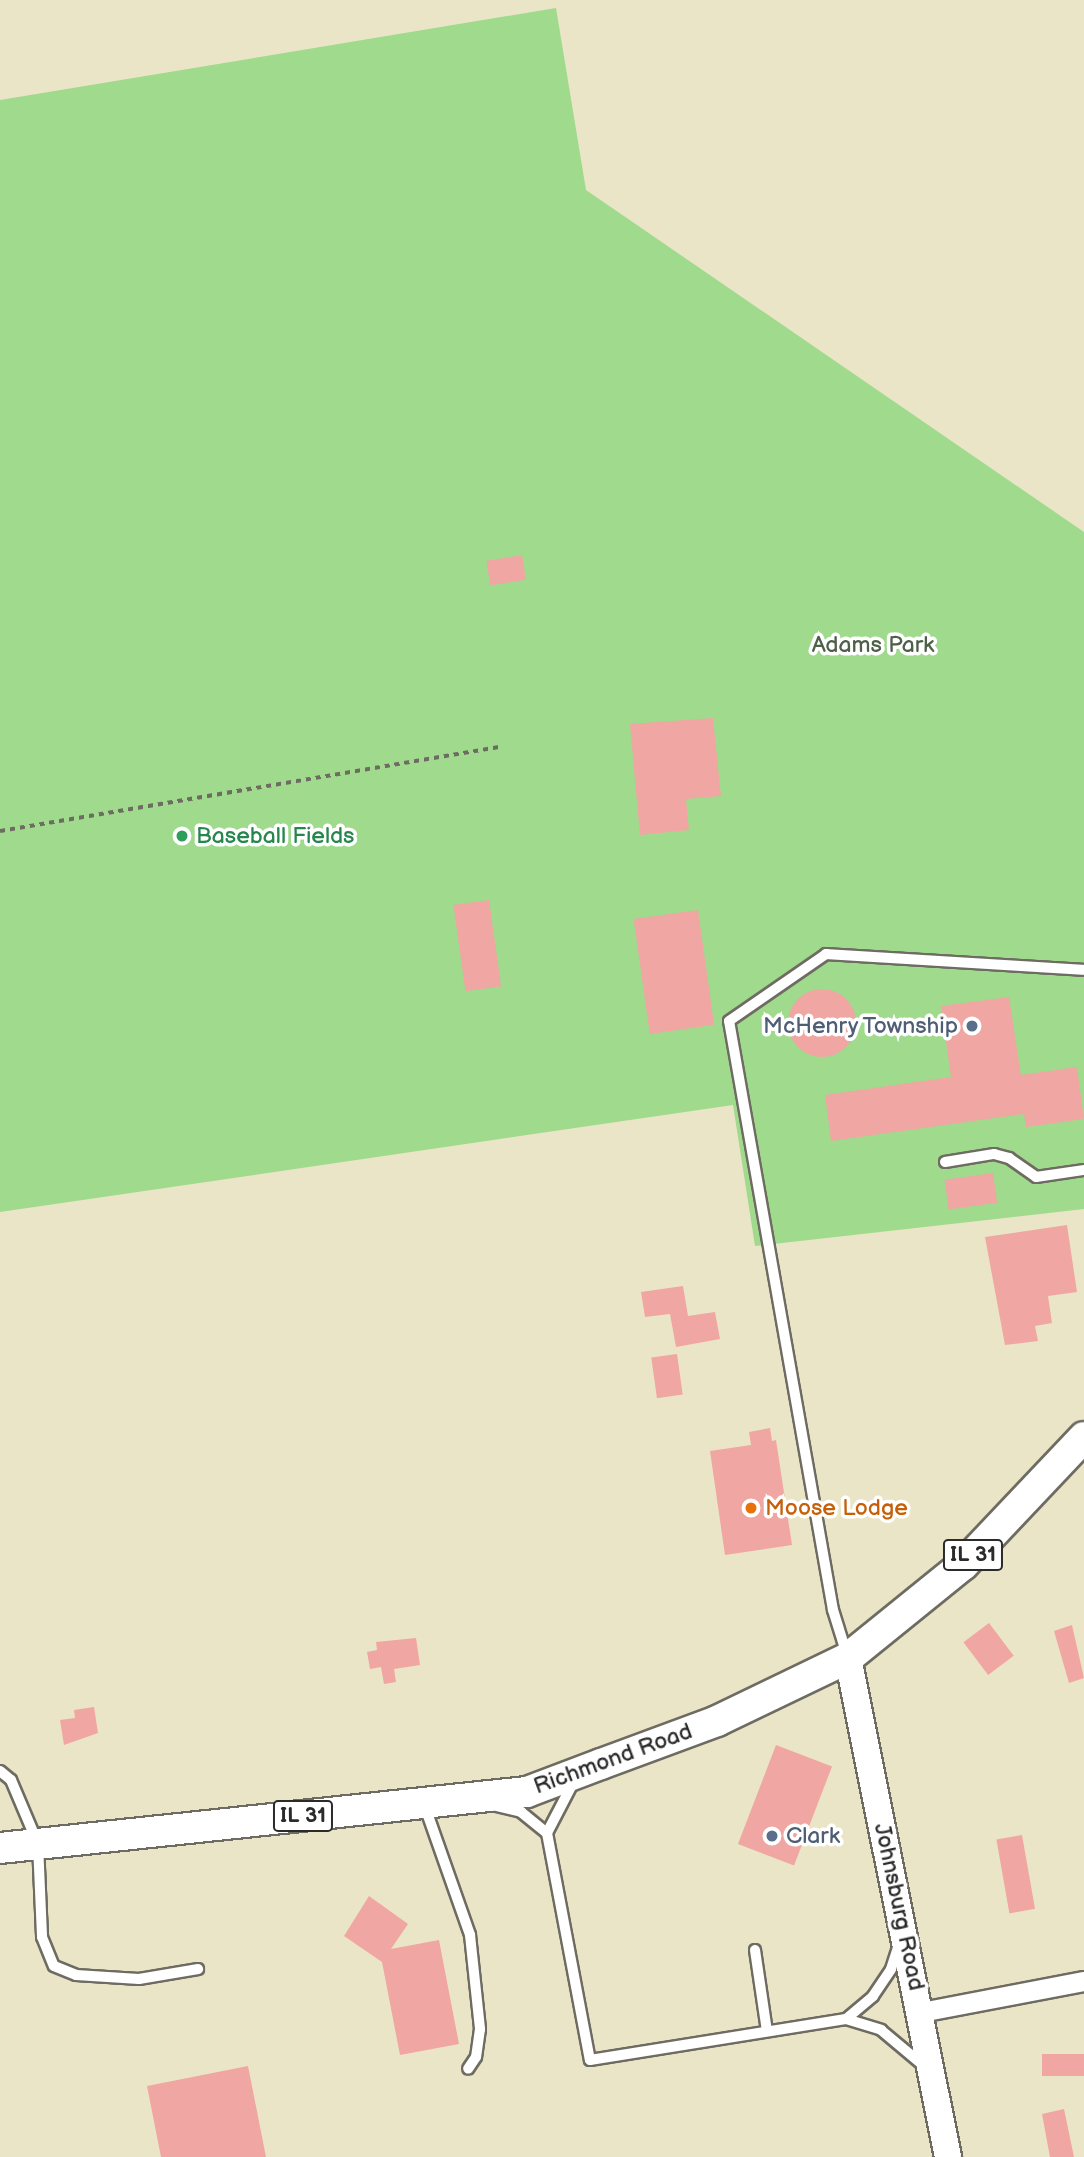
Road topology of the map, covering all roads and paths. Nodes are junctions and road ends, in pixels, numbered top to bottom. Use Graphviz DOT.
graph roads {
  1 [pos="499,747"];
  2 [pos="0,831"];
  3 [pos="1084,970"];
  4 [pos="945,1162"];
  5 [pos="1084,1170"];
  6 [pos="1084,1437"];
  7 [pos="848,1658"];
  8 [pos="0,1771"];
  9 [pos="582,1772"];
  10 [pos="468,1798"];
  11 [pos="424,1803"];
  12 [pos="547,1833"];
  13 [pos="38,1844"];
  14 [pos="0,1848"];
  15 [pos="904,1928"];
  16 [pos="755,1951"];
  17 [pos="198,1969"];
  18 [pos="1084,1981"];
  19 [pos="921,2012"];
  20 [pos="846,2019"];
  21 [pos="767,2031"];
  22 [pos="468,2069"];
  23 [pos="933,2074"];
  24 [pos="948,2157"];
  1 -- 2 [label="path"];
  3 -- 7 [label="lane"];
  4 -- 5 [label="lane"];
  6 -- 7 [label="main road, Richmond Road / IL 31"];
  7 -- 9 [label="main road, Richmond Road / IL 31"];
  7 -- 15 [label="street, Johnsburg Road"];
  8 -- 13 [label="lane"];
  9 -- 10 [label="main road, Richmond Road / IL 31"];
  9 -- 12 [label="lane"];
  10 -- 11 [label="main road, Richmond Road / IL 31"];
  10 -- 12 [label="lane"];
  11 -- 13 [label="main road, Richmond Road / IL 31"];
  11 -- 22 [label="lane"];
  12 -- 21 [label="lane"];
  13 -- 14 [label="main road, Richmond Road / IL 31"];
  13 -- 17 [label="lane"];
  15 -- 19 [label="street, Johnsburg Road"];
  15 -- 20 [label="lane"];
  16 -- 21 [label="lane"];
  18 -- 19 [label="street"];
  19 -- 23 [label="street, Johnsburg Road"];
  20 -- 21 [label="lane"];
  20 -- 23 [label="lane"];
  23 -- 24 [label="street, Johnsburg Road"];
}
